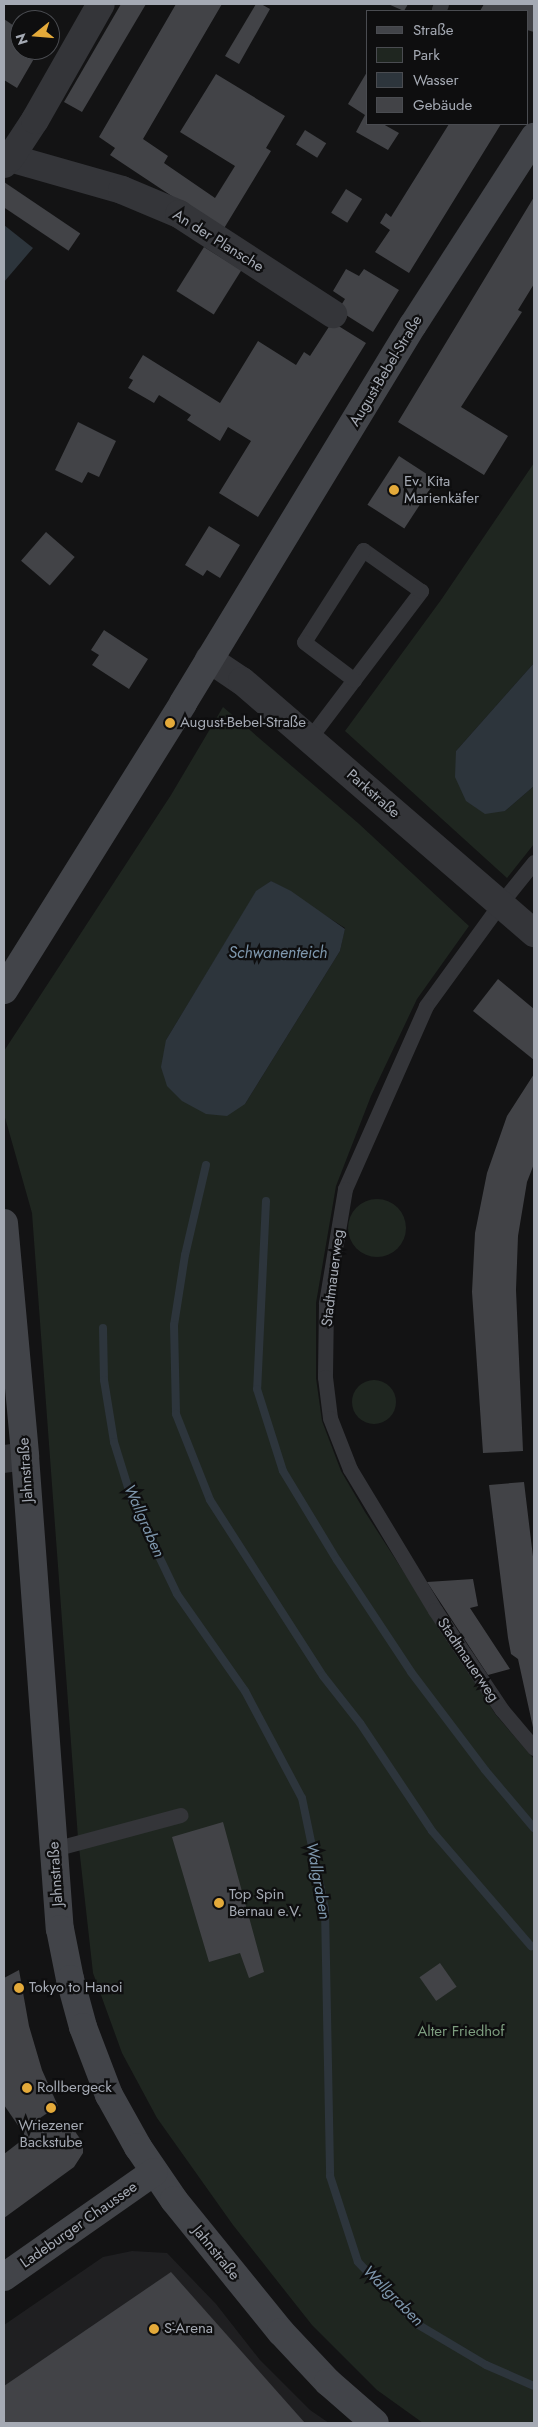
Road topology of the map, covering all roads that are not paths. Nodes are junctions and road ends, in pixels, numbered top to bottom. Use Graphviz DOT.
graph roads {
  1 [pos="101,4"];
  2 [pos="534,137"];
  3 [pos="7,161"];
  4 [pos="333,314"];
  5 [pos="209,659"];
  6 [pos="354,680"];
  7 [pos="309,739"];
  8 [pos="534,862"];
  9 [pos="500,904"];
  10 [pos="534,933"];
  11 [pos="4,990"];
  12 [pos="4,1223"];
  13 [pos="14,1458"];
  14 [pos="534,1748"];
  15 [pos="181,1815"];
  16 [pos="54,1849"];
  17 [pos="154,2172"];
  18 [pos="4,2277"];
  19 [pos="374,2423"];
  1 -- 3 [label="street, An der Plansche"];
  2 -- 5 [label="main road, August-Bebel-Straße"];
  3 -- 4 [label="street, An der Plansche"];
  5 -- 7 [label="street, Parkstraße"];
  5 -- 11 [label="main road, August-Bebel-Straße"];
  6 -- 6 [label="lane"];
  6 -- 7 [label="lane"];
  7 -- 9 [label="street, Parkstraße"];
  8 -- 9 [label="lane, Stadtmauerweg"];
  9 -- 10 [label="street, Parkstraße"];
  9 -- 14 [label="lane, Stadtmauerweg"];
  12 -- 13 [label="main road, Jahnstraße"];
  13 -- 16 [label="main road, Jahnstraße"];
  15 -- 16 [label="lane"];
  16 -- 17 [label="main road, Jahnstraße"];
  17 -- 18 [label="main road, Ladeburger Chaussee"];
  17 -- 19 [label="main road, Jahnstraße"];
}
